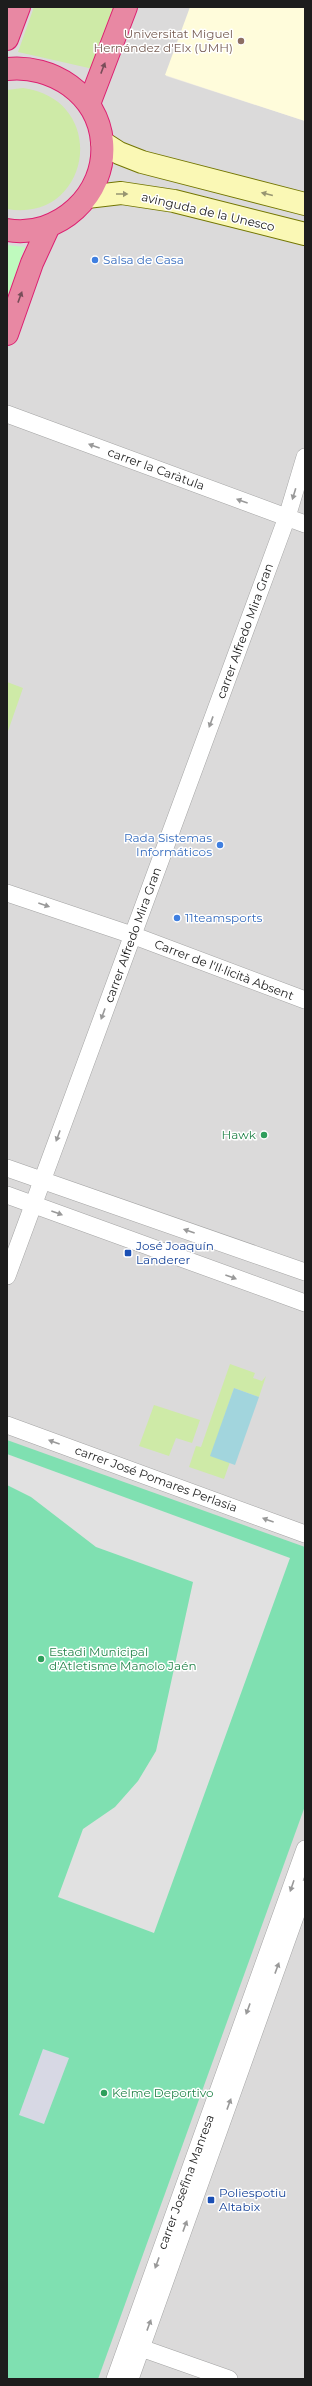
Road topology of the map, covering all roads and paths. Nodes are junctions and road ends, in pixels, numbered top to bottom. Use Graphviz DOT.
graph roads {
  1 [pos="19,7"];
  2 [pos="126,7"];
  3 [pos="7,39"];
  4 [pos="7,69"];
  5 [pos="89,104"];
  6 [pos="102,142"];
  7 [pos="87,197"];
  8 [pos="305,204"];
  9 [pos="50,226"];
  10 [pos="7,230"];
  11 [pos="305,234"];
  12 [pos="7,334"];
  13 [pos="7,414"];
  14 [pos="305,457"];
  15 [pos="287,517"];
  16 [pos="305,524"];
  17 [pos="7,893"];
  18 [pos="132,936"];
  19 [pos="305,1000"];
  20 [pos="7,1168"];
  21 [pos="42,1181"];
  22 [pos="7,1195"];
  23 [pos="34,1204"];
  24 [pos="305,1272"];
  25 [pos="7,1276"];
  26 [pos="305,1304"];
  27 [pos="7,1425"];
  28 [pos="305,1534"];
  29 [pos="305,1849"];
  30 [pos="305,1889"];
  31 [pos="141,2348"];
  32 [pos="115,2379"];
  33 [pos="130,2379"];
  34 [pos="229,2379"];
  1 -- 3 [label="highway"];
  5 -- 2 [label="highway, one-way"];
  4 -- 5 [label="highway"];
  5 -- 6 [label="highway"];
  6 -- 7 [label="highway"];
  8 -- 6 [label="main road, one-way"];
  7 -- 9 [label="highway"];
  7 -- 11 [label="main road, avinguda de la Unesco, one-way"];
  9 -- 10 [label="highway"];
  12 -- 9 [label="highway, one-way"];
  15 -- 13 [label="street, carrer la Caràtula, one-way"];
  14 -- 15 [label="street, carrer Alfredo Mira Gran, one-way"];
  15 -- 16 [label="street, carrer la Caràtula"];
  15 -- 18 [label="street, carrer Alfredo Mira Gran, one-way"];
  17 -- 18 [label="street, Carrer de l'Il·licità Absent, one-way"];
  18 -- 19 [label="street, Carrer de l'Il·licità Absent"];
  18 -- 21 [label="street, carrer Alfredo Mira Gran, one-way"];
  20 -- 21 [label="street"];
  21 -- 23 [label="street, carrer Alfredo Mira Gran"];
  24 -- 21 [label="street, one-way"];
  22 -- 23 [label="street"];
  23 -- 25 [label="street, carrer Alfredo Mira Gran"];
  23 -- 26 [label="street, one-way"];
  28 -- 27 [label="street, carrer José Pomares Perlasia, one-way"];
  29 -- 32 [label="street, carrer Josefina Manresa, one-way"];
  31 -- 30 [label="street, carrer Josefina Manresa, one-way"];
  31 -- 33 [label="street, carrer Josefina Manresa"];
  31 -- 34 [label="street"];
}
